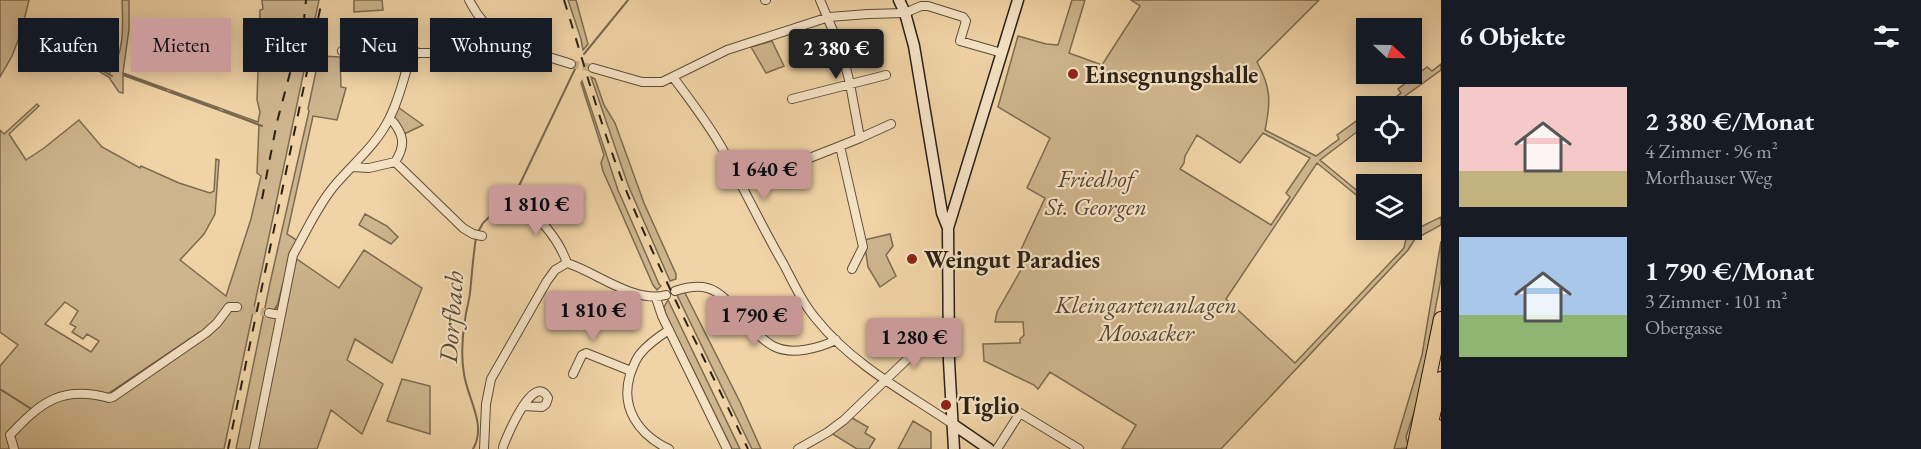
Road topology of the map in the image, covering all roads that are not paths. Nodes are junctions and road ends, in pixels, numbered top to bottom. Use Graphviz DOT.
graph roads {
  1 [pos="469,0"];
  2 [pos="820,0"];
  3 [pos="899,0"];
  4 [pos="1018,0"];
  5 [pos="904,13"];
  6 [pos="829,17"];
  7 [pos="481,18"];
  8 [pos="418,53"];
  9 [pos="430,53"];
  10 [pos="1002,53"];
  11 [pos="552,58"];
  12 [pos="571,64"];
  13 [pos="593,69"];
  14 [pos="405,72"];
  15 [pos="886,75"];
  16 [pos="673,77"];
  17 [pos="850,84"];
  18 [pos="792,99"];
  19 [pos="390,118"];
  20 [pos="891,124"];
  21 [pos="860,138"];
  22 [pos="840,146"];
  23 [pos="807,159"];
  24 [pos="395,162"];
  25 [pos="352,167"];
  26 [pos="518,200"];
  27 [pos="948,228"];
  28 [pos="479,235"];
  29 [pos="567,263"];
  30 [pos="852,269"];
  31 [pos="675,291"];
  32 [pos="666,295"];
  33 [pos="656,298"];
  34 [pos="233,307"];
  35 [pos="269,313"];
  36 [pos="280,315"];
  37 [pos="1441,319"];
  38 [pos="669,330"];
  39 [pos="949,334"];
  40 [pos="836,340"];
  41 [pos="631,371"];
  42 [pos="573,374"];
  43 [pos="1441,379"];
  44 [pos="885,380"];
  45 [pos="523,406"];
  46 [pos="1435,406"];
  47 [pos="1422,415"];
  48 [pos="954,425"];
  49 [pos="494,446"];
  50 [pos="726,448"];
  51 [pos="14,449"];
  52 [pos="254,449"];
  53 [pos="669,449"];
  54 [pos="798,449"];
  55 [pos="954,449"];
  56 [pos="989,449"];
  57 [pos="997,449"];
  58 [pos="1079,449"];
  59 [pos="1404,449"];
  60 [pos="1414,449"];
  61 [pos="1425,449"];
  62 [pos="1435,449"];
  1 -- 7 [label="street"];
  2 -- 6 [label="street"];
  3 -- 5 [label="street"];
  4 -- 10 [label="street"];
  5 -- 6 [label="street"];
  5 -- 10 [label="street"];
  5 -- 27 [label="street"];
  6 -- 16 [label="street"];
  6 -- 17 [label="street"];
  8 -- 9 [label="street"];
  10 -- 27 [label="street"];
  11 -- 12 [label="street"];
  13 -- 16 [label="street"];
  14 -- 19 [label="street"];
  15 -- 17 [label="street"];
  16 -- 40 [label="street"];
  17 -- 18 [label="street"];
  17 -- 21 [label="street"];
  19 -- 24 [label="street"];
  19 -- 25 [label="street"];
  20 -- 21 [label="street"];
  21 -- 22 [label="street"];
  22 -- 23 [label="street"];
  22 -- 30 [label="street"];
  24 -- 25 [label="street"];
  24 -- 28 [label="street"];
  25 -- 36 [label="street"];
  26 -- 29 [label="street"];
  27 -- 39 [label="street"];
  29 -- 33 [label="street"];
  29 -- 49 [label="street"];
  31 -- 40 [label="street"];
  32 -- 33 [label="street"];
  33 -- 38 [label="street"];
  34 -- 51 [label="street"];
  35 -- 36 [label="street"];
  36 -- 52 [label="street"];
  37 -- 47 [label="highway"];
  38 -- 41 [label="street"];
  38 -- 50 [label="street"];
  39 -- 44 [label="street"];
  39 -- 48 [label="street"];
  40 -- 44 [label="street"];
  41 -- 42 [label="street"];
  41 -- 53 [label="street"];
  43 -- 46 [label="highway"];
  44 -- 48 [label="street"];
  44 -- 54 [label="street"];
  45 -- 49 [label="street"];
  46 -- 61 [label="highway"];
  46 -- 62 [label="highway"];
  47 -- 59 [label="highway"];
  47 -- 60 [label="highway"];
  48 -- 55 [label="street"];
  48 -- 56 [label="street"];
  57 -- 58 [label="street"];
}
